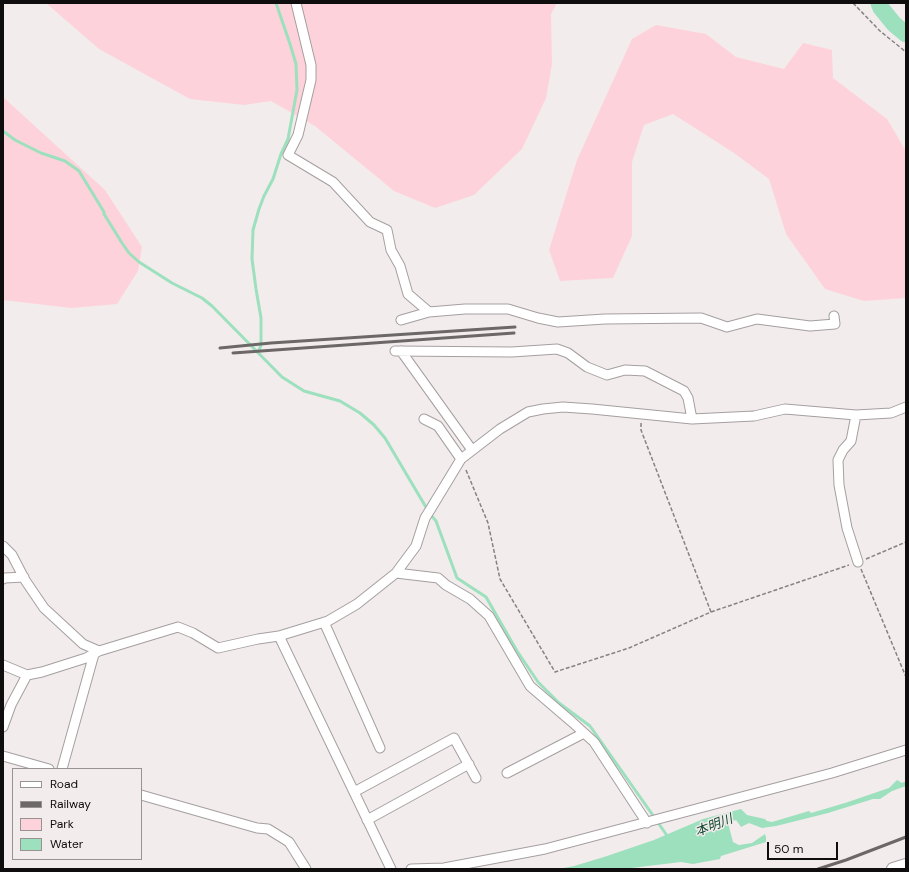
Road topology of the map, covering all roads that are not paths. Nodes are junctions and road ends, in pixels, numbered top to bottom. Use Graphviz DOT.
graph roads {
  1 [pos="296,3"];
  2 [pos="429,312"];
  3 [pos="834,316"];
  4 [pos="401,320"];
  5 [pos="906,408"];
  6 [pos="856,415"];
  7 [pos="424,419"];
  8 [pos="692,419"];
  9 [pos="472,450"];
  10 [pos="461,459"];
  11 [pos="3,546"];
  12 [pos="858,562"];
  13 [pos="396,573"];
  14 [pos="24,577"];
  15 [pos="3,579"];
  16 [pos="324,622"];
  17 [pos="279,636"];
  18 [pos="96,653"];
  19 [pos="3,665"];
  20 [pos="27,675"];
  21 [pos="3,727"];
  22 [pos="584,733"];
  23 [pos="380,748"];
  24 [pos="906,750"];
  25 [pos="3,756"];
  26 [pos="469,764"];
  27 [pos="45,768"];
  28 [pos="62,768"];
  29 [pos="507,773"];
  30 [pos="476,778"];
  31 [pos="354,792"];
  32 [pos="142,795"];
  33 [pos="367,820"];
  34 [pos="649,822"];
  35 [pos="906,864"];
  36 [pos="306,869"];
  37 [pos="391,869"];
  38 [pos="411,869"];
  39 [pos="893,869"];
  1 -- 2 [label="street"];
  2 -- 3 [label="street"];
  2 -- 4 [label="street"];
  5 -- 6 [label="street"];
  6 -- 8 [label="street"];
  6 -- 12 [label="street"];
  7 -- 10 [label="street"];
  8 -- 9 [label="street"];
  8 -- 9 [label="street"];
  9 -- 10 [label="street"];
  10 -- 13 [label="street"];
  11 -- 14 [label="street"];
  13 -- 16 [label="street"];
  13 -- 22 [label="street"];
  14 -- 15 [label="street"];
  14 -- 18 [label="street"];
  16 -- 17 [label="street"];
  16 -- 23 [label="street"];
  17 -- 18 [label="street"];
  17 -- 31 [label="street"];
  18 -- 20 [label="street"];
  18 -- 28 [label="street"];
  19 -- 20 [label="street"];
  20 -- 21 [label="street"];
  22 -- 29 [label="street"];
  22 -- 34 [label="street"];
  24 -- 34 [label="street"];
  25 -- 27 [label="street"];
  26 -- 30 [label="street"];
  26 -- 31 [label="street"];
  26 -- 33 [label="street"];
  31 -- 33 [label="street"];
  32 -- 36 [label="street"];
  33 -- 37 [label="street"];
  34 -- 38 [label="street"];
  35 -- 39 [label="street"];
}
